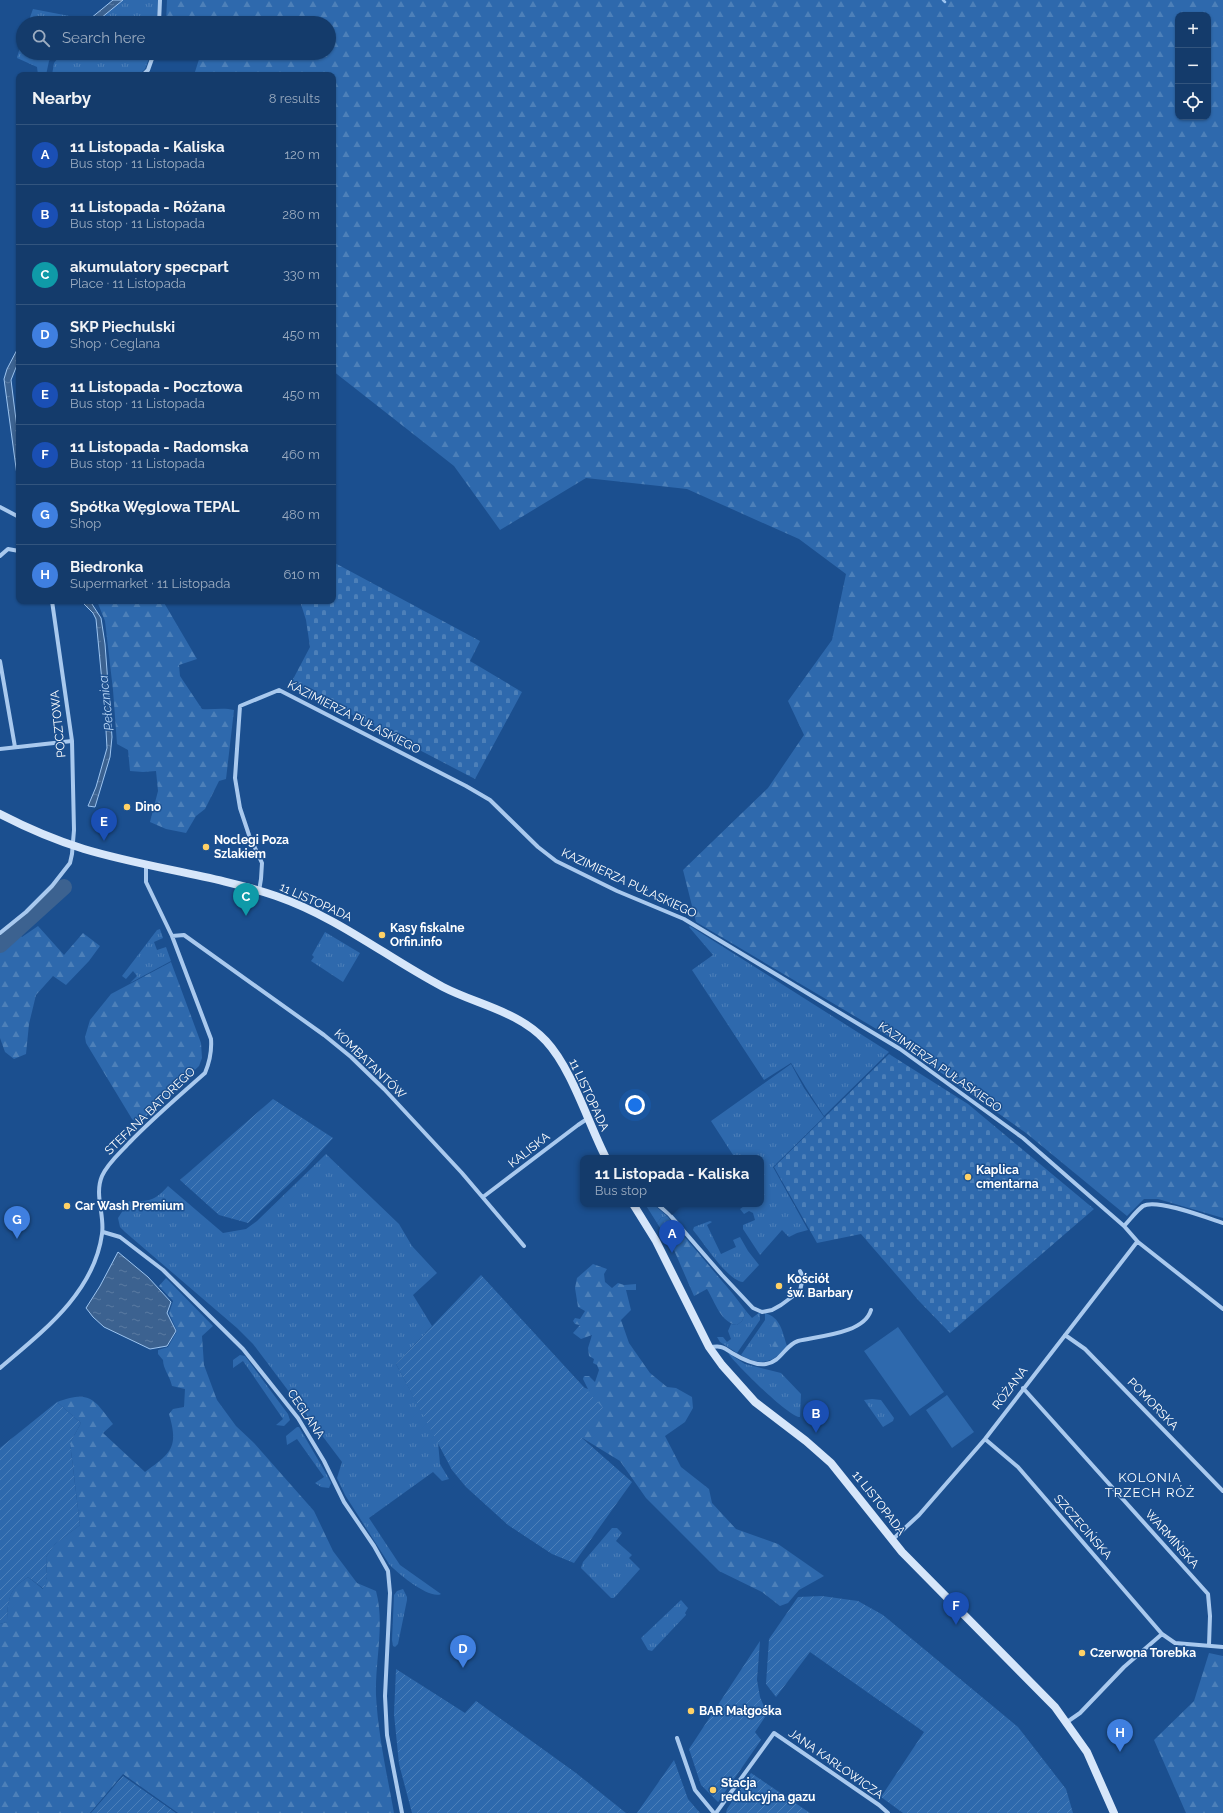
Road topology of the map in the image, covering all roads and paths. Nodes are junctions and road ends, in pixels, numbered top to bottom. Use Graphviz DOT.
graph roads {
  1 [pos="160,0"];
  2 [pos="159,16"];
  3 [pos="152,60"];
  4 [pos="146,72"];
  5 [pos="0,506"];
  6 [pos="16,515"];
  7 [pos="16,550"];
  8 [pos="0,556"];
  9 [pos="52,604"];
  10 [pos="0,661"];
  11 [pos="72,741"];
  12 [pos="15,746"];
  13 [pos="0,749"];
  14 [pos="0,814"];
  15 [pos="73,846"];
  16 [pos="146,864"];
  17 [pos="259,891"];
  18 [pos="0,934"];
  19 [pos="172,936"];
  20 [pos="587,1119"];
  21 [pos="605,1155"];
  22 [pos="483,1197"];
  23 [pos="635,1207"];
  24 [pos="661,1207"];
  25 [pos="1223,1223"];
  26 [pos="1124,1226"];
  27 [pos="103,1232"];
  28 [pos="1137,1242"];
  29 [pos="524,1246"];
  30 [pos="800,1271"];
  31 [pos="1223,1309"];
  32 [pos="871,1310"];
  33 [pos="1065,1335"];
  34 [pos="709,1347"];
  35 [pos="0,1368"];
  36 [pos="1023,1388"];
  37 [pos="985,1439"];
  38 [pos="1223,1492"];
  39 [pos="892,1540"];
  40 [pos="1162,1634"];
  41 [pos="1209,1645"];
  42 [pos="1223,1647"];
  43 [pos="1067,1722"];
  44 [pos="677,1738"];
  45 [pos="402,1813"];
  46 [pos="715,1813"];
  47 [pos="888,1813"];
  48 [pos="1114,1813"];
  1 -- 2 [label="street"];
  3 -- 4 [label="street"];
  5 -- 6 [label="street"];
  7 -- 8 [label="street"];
  9 -- 11 [label="street, POCZTOWA"];
  10 -- 12 [label="street"];
  11 -- 12 [label="street"];
  11 -- 15 [label="street, POCZTOWA"];
  12 -- 13 [label="street"];
  14 -- 15 [label="main road, 11 LISTOPADA"];
  15 -- 16 [label="main road, 11 LISTOPADA"];
  15 -- 18 [label="street, POCZTOWA"];
  16 -- 17 [label="main road, 11 LISTOPADA"];
  16 -- 19 [label="street, STEFANA BATOREGO"];
  17 -- 20 [label="main road, 11 LISTOPADA"];
  17 -- 26 [label="street, KAZIMIERZA PUŁASKIEGO"];
  19 -- 22 [label="street, KOMBATANTÓW"];
  19 -- 27 [label="street, STEFANA BATOREGO"];
  20 -- 21 [label="main road, 11 LISTOPADA"];
  20 -- 22 [label="street, KALISKA"];
  22 -- 29 [label="street, KOMBATANTÓW"];
  23 -- 34 [label="main road, 11 LISTOPADA"];
  24 -- 30 [label="street"];
  25 -- 26 [label="street"];
  26 -- 28 [label="street, KAZIMIERZA PUŁASKIEGO"];
  27 -- 35 [label="street, STEFANA BATOREGO"];
  27 -- 45 [label="street, CEGLANA"];
  28 -- 31 [label="street, KAZIMIERZA PUŁASKIEGO"];
  28 -- 33 [label="street, RÓŻANA"];
  32 -- 34 [label="street"];
  33 -- 36 [label="street, RÓŻANA"];
  33 -- 38 [label="street, POMORSKA"];
  34 -- 39 [label="main road, 11 LISTOPADA"];
  36 -- 37 [label="street, RÓŻANA"];
  36 -- 41 [label="street, WARMIŃSKA"];
  37 -- 39 [label="street, RÓŻANA"];
  37 -- 40 [label="street, SZCZECIŃSKA"];
  39 -- 43 [label="main road, 11 LISTOPADA"];
  40 -- 41 [label="street"];
  40 -- 43 [label="street"];
  41 -- 42 [label="street"];
  43 -- 48 [label="main road, 11 LISTOPADA"];
  44 -- 46 [label="street"];
  46 -- 47 [label="street, JANA KARŁOWICZA"];
}
